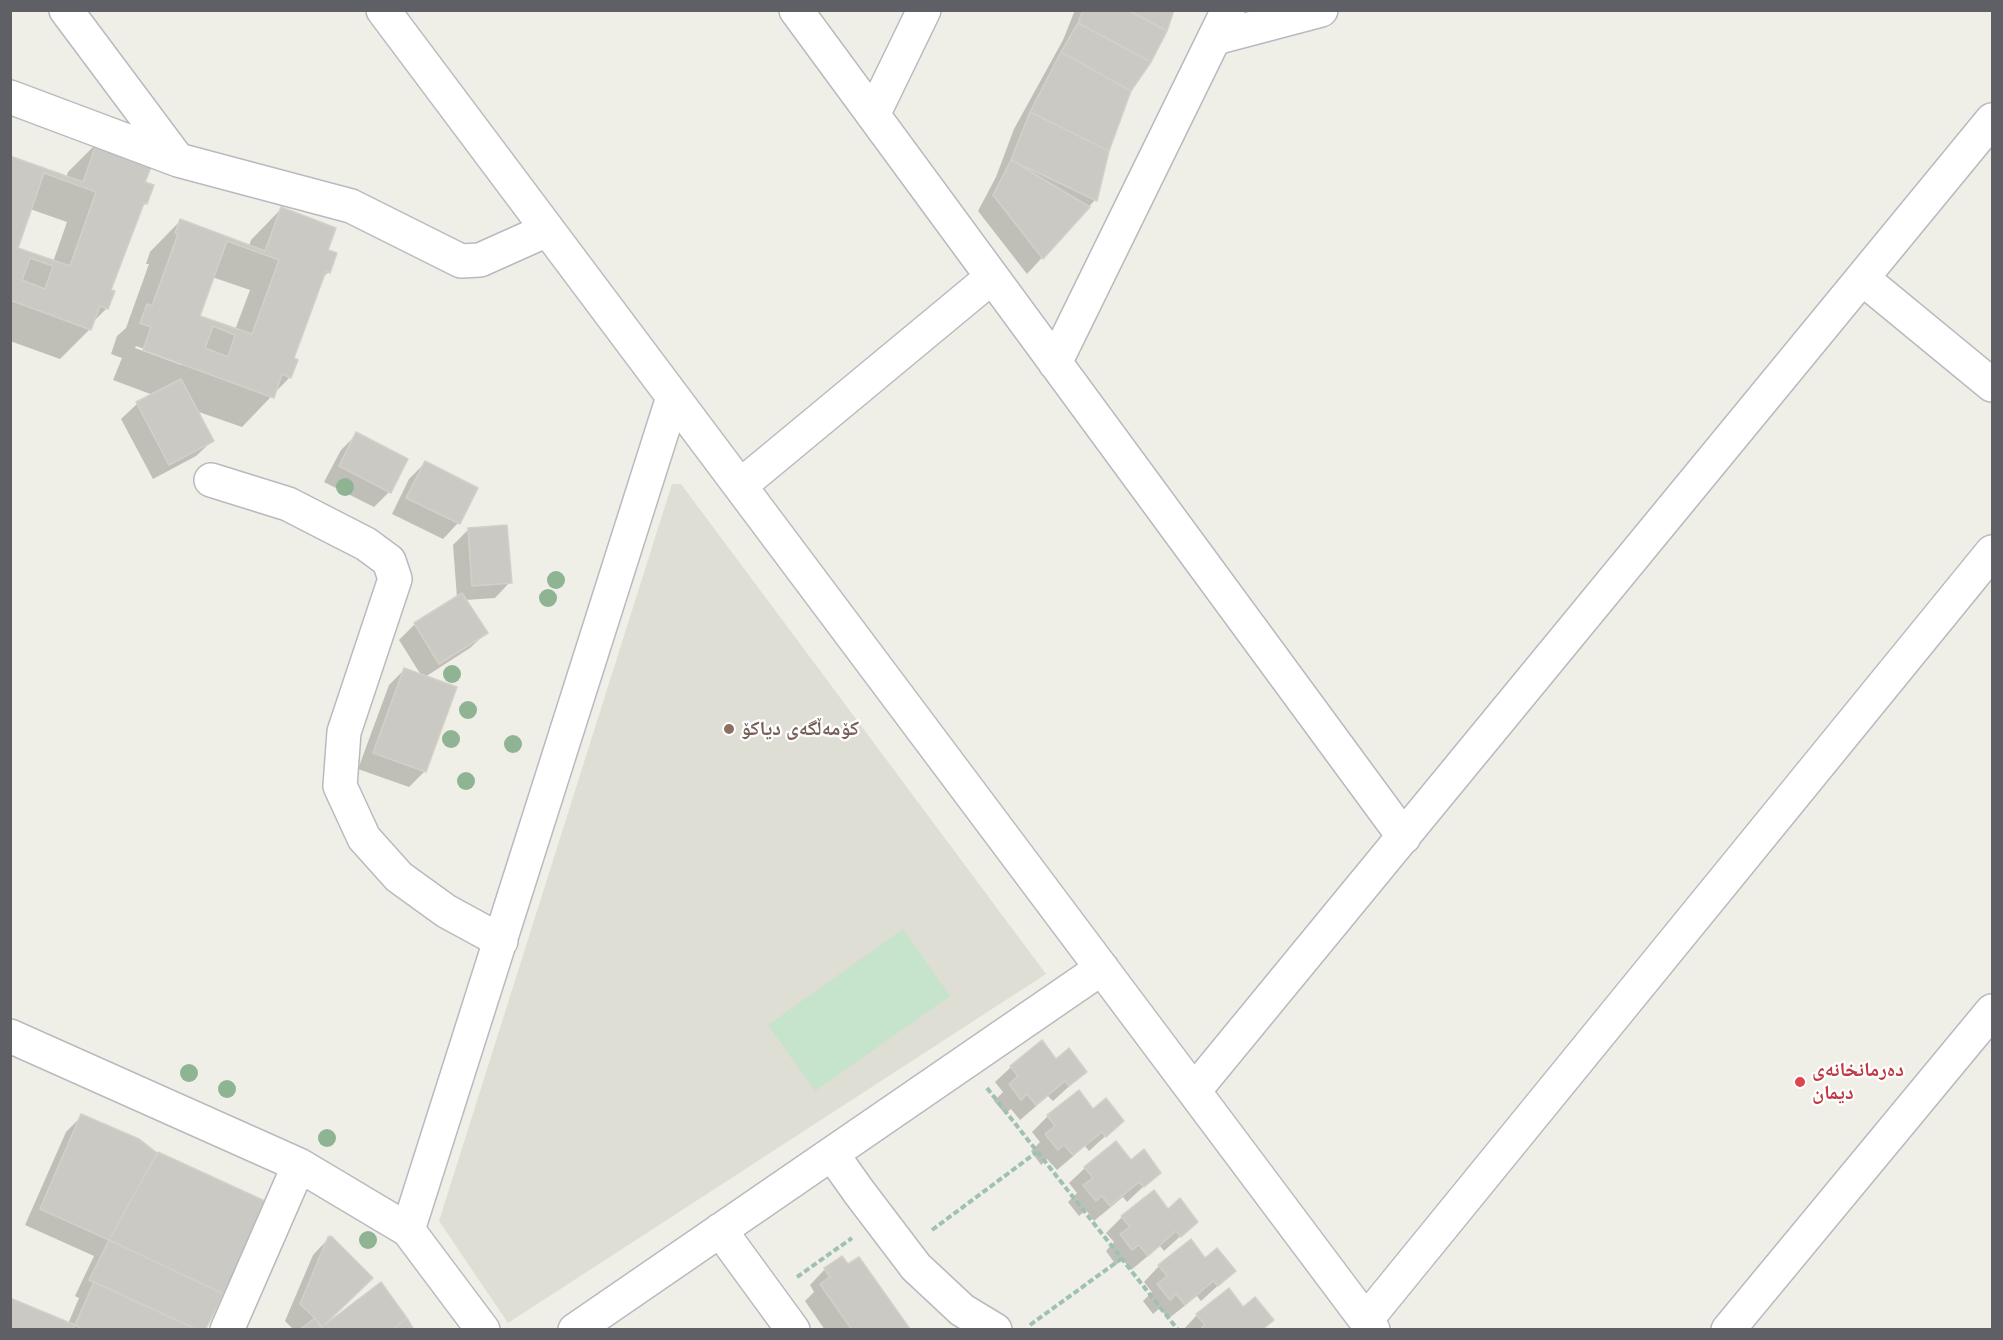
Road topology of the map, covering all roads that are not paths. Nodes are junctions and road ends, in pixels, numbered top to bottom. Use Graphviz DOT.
graph roads {
  1 [pos="66,10"];
  2 [pos="382,10"];
  3 [pos="796,10"];
  4 [pos="924,10"];
  5 [pos="1321,10"];
  6 [pos="1222,24"];
  7 [pos="10,97"];
  8 [pos="873,116"];
  9 [pos="1992,120"];
  10 [pos="178,160"];
  11 [pos="547,230"];
  12 [pos="992,277"];
  13 [pos="1862,278"];
  14 [pos="1055,363"];
  15 [pos="1992,385"];
  16 [pos="673,397"];
  17 [pos="211,480"];
  18 [pos="740,486"];
  19 [pos="1992,552"];
  20 [pos="1404,837"];
  21 [pos="501,941"];
  22 [pos="1102,968"];
  23 [pos="1992,1011"];
  24 [pos="12,1041"];
  25 [pos="1194,1091"];
  26 [pos="832,1154"];
  27 [pos="299,1165"];
  28 [pos="408,1230"];
  29 [pos="720,1230"];
  30 [pos="1369,1325"];
  31 [pos="227,1329"];
  32 [pos="483,1329"];
  33 [pos="575,1329"];
  34 [pos="793,1329"];
  35 [pos="995,1329"];
  36 [pos="1728,1329"];
  1 -- 10 [label="street"];
  2 -- 11 [label="street"];
  3 -- 8 [label="street"];
  4 -- 8 [label="street"];
  5 -- 6 [label="street"];
  6 -- 14 [label="street"];
  7 -- 10 [label="street"];
  8 -- 12 [label="street"];
  9 -- 13 [label="street"];
  10 -- 11 [label="street"];
  11 -- 16 [label="street"];
  12 -- 14 [label="street"];
  12 -- 18 [label="street"];
  13 -- 15 [label="street"];
  13 -- 20 [label="street"];
  14 -- 20 [label="street"];
  16 -- 18 [label="street"];
  16 -- 21 [label="street"];
  17 -- 21 [label="street"];
  18 -- 22 [label="street"];
  19 -- 30 [label="street"];
  20 -- 25 [label="street"];
  21 -- 28 [label="street"];
  22 -- 25 [label="street"];
  22 -- 26 [label="street"];
  23 -- 36 [label="street"];
  24 -- 27 [label="street"];
  25 -- 30 [label="street"];
  26 -- 29 [label="street"];
  26 -- 35 [label="street"];
  27 -- 28 [label="street"];
  27 -- 31 [label="street"];
  28 -- 32 [label="street"];
  29 -- 33 [label="street"];
  29 -- 34 [label="street"];
}
